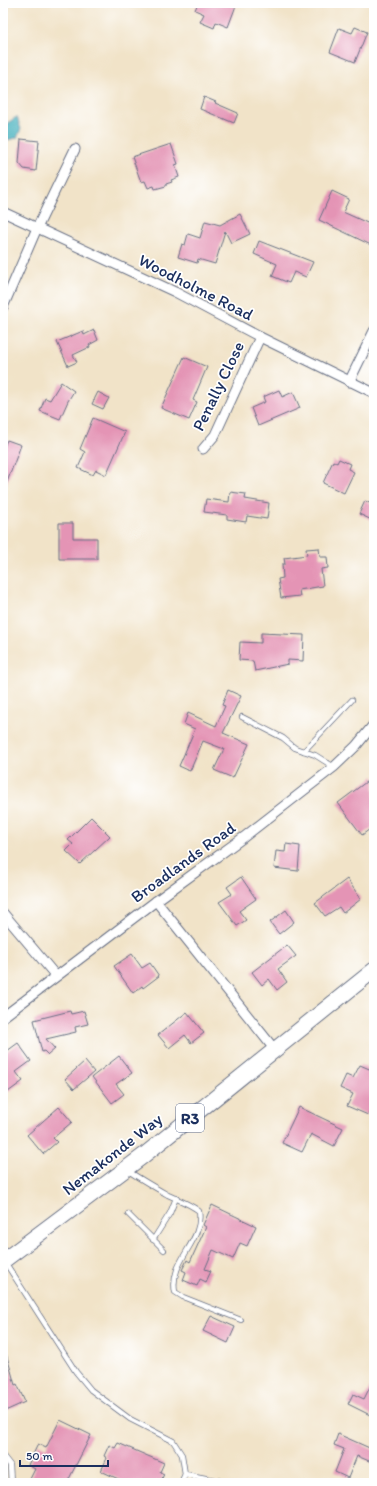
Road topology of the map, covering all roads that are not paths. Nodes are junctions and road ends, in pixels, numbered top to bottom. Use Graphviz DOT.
graph roads {
  1 [pos="75,149"];
  2 [pos="3,212"];
  3 [pos="37,228"];
  4 [pos="3,307"];
  5 [pos="374,331"];
  6 [pos="260,337"];
  7 [pos="349,382"];
  8 [pos="374,393"];
  9 [pos="203,449"];
  10 [pos="352,700"];
  11 [pos="242,717"];
  12 [pos="374,724"];
  13 [pos="304,751"];
  14 [pos="334,767"];
  15 [pos="156,901"];
  16 [pos="3,914"];
  17 [pos="374,970"];
  18 [pos="56,976"];
  19 [pos="3,1018"];
  20 [pos="275,1050"];
  21 [pos="126,1169"];
  22 [pos="176,1198"];
  23 [pos="128,1214"];
  24 [pos="153,1240"];
  25 [pos="164,1250"];
  26 [pos="3,1261"];
  27 [pos="241,1320"];
  28 [pos="3,1456"];
  29 [pos="185,1474"];
  30 [pos="11,1483"];
  31 [pos="181,1483"];
  32 [pos="231,1483"];
  1 -- 3 [label="street"];
  2 -- 3 [label="street, Woodholme Road"];
  3 -- 4 [label="street"];
  3 -- 6 [label="street, Woodholme Road"];
  5 -- 7 [label="street"];
  6 -- 7 [label="street, Woodholme Road"];
  6 -- 9 [label="street, Penally Close"];
  7 -- 8 [label="street, Woodholme Road"];
  10 -- 13 [label="lane"];
  11 -- 13 [label="lane"];
  12 -- 14 [label="street, Broadlands Road"];
  13 -- 14 [label="lane"];
  14 -- 15 [label="street, Broadlands Road"];
  15 -- 18 [label="street, Broadlands Road"];
  15 -- 20 [label="street"];
  16 -- 18 [label="street"];
  17 -- 20 [label="highway, Nemakonde Way / R3"];
  18 -- 19 [label="street, Broadlands Road"];
  20 -- 21 [label="highway, Nemakonde Way / R3"];
  21 -- 22 [label="lane"];
  21 -- 26 [label="highway, Nemakonde Way / R3"];
  22 -- 24 [label="lane"];
  22 -- 27 [label="lane"];
  23 -- 24 [label="lane"];
  24 -- 25 [label="lane"];
  26 -- 29 [label="lane"];
  28 -- 30 [label="lane"];
  29 -- 31 [label="lane"];
  29 -- 32 [label="lane"];
}
